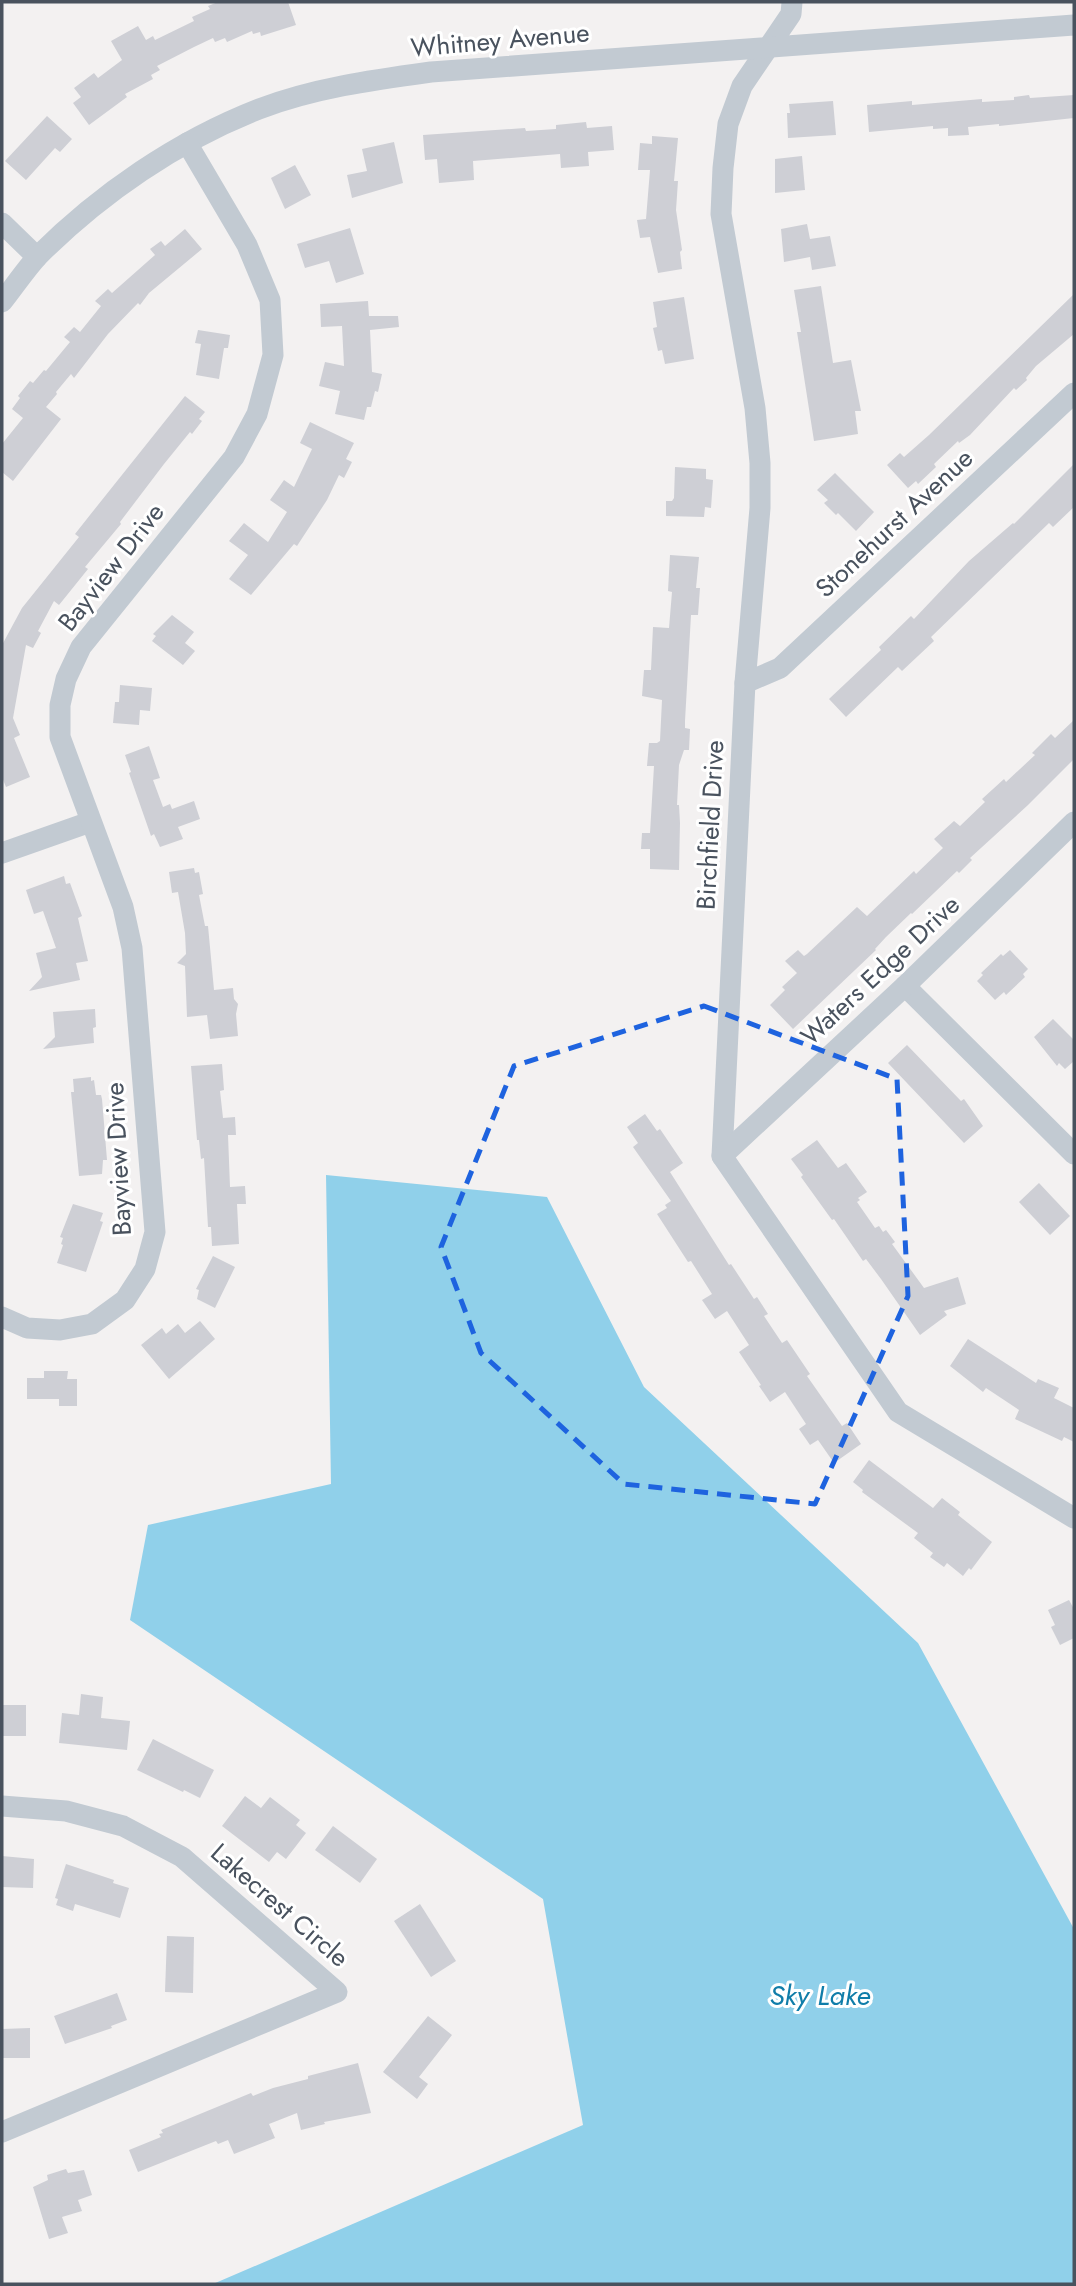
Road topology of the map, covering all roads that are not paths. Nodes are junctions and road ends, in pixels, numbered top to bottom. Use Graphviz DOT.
graph roads {
  1 [pos="792,2"];
  2 [pos="1074,25"];
  3 [pos="767,47"];
  4 [pos="187,143"];
  5 [pos="2,223"];
  6 [pos="37,257"];
  7 [pos="2,302"];
  8 [pos="1074,393"];
  9 [pos="745,682"];
  10 [pos="90,821"];
  11 [pos="1074,822"];
  12 [pos="2,853"];
  13 [pos="905,986"];
  14 [pos="1074,1154"];
  15 [pos="722,1156"];
  16 [pos="2,1317"];
  17 [pos="1074,1518"];
  18 [pos="2,1806"];
  19 [pos="2,2132"];
  1 -- 3 [label="street, Birchfield Drive"];
  2 -- 3 [label="street, Whitney Avenue"];
  3 -- 4 [label="street, Whitney Avenue"];
  3 -- 9 [label="street, Birchfield Drive"];
  4 -- 6 [label="street, Whitney Avenue"];
  4 -- 10 [label="street, Bayview Drive"];
  5 -- 6 [label="street"];
  6 -- 7 [label="street, Whitney Avenue"];
  8 -- 9 [label="street, Stonehurst Avenue"];
  9 -- 15 [label="street, Birchfield Drive"];
  10 -- 12 [label="street"];
  10 -- 16 [label="street, Bayview Drive"];
  11 -- 13 [label="street, Waters Edge Drive"];
  13 -- 14 [label="street"];
  13 -- 15 [label="street, Waters Edge Drive"];
  15 -- 17 [label="street"];
  18 -- 19 [label="street, Lakecrest Circle"];
}
